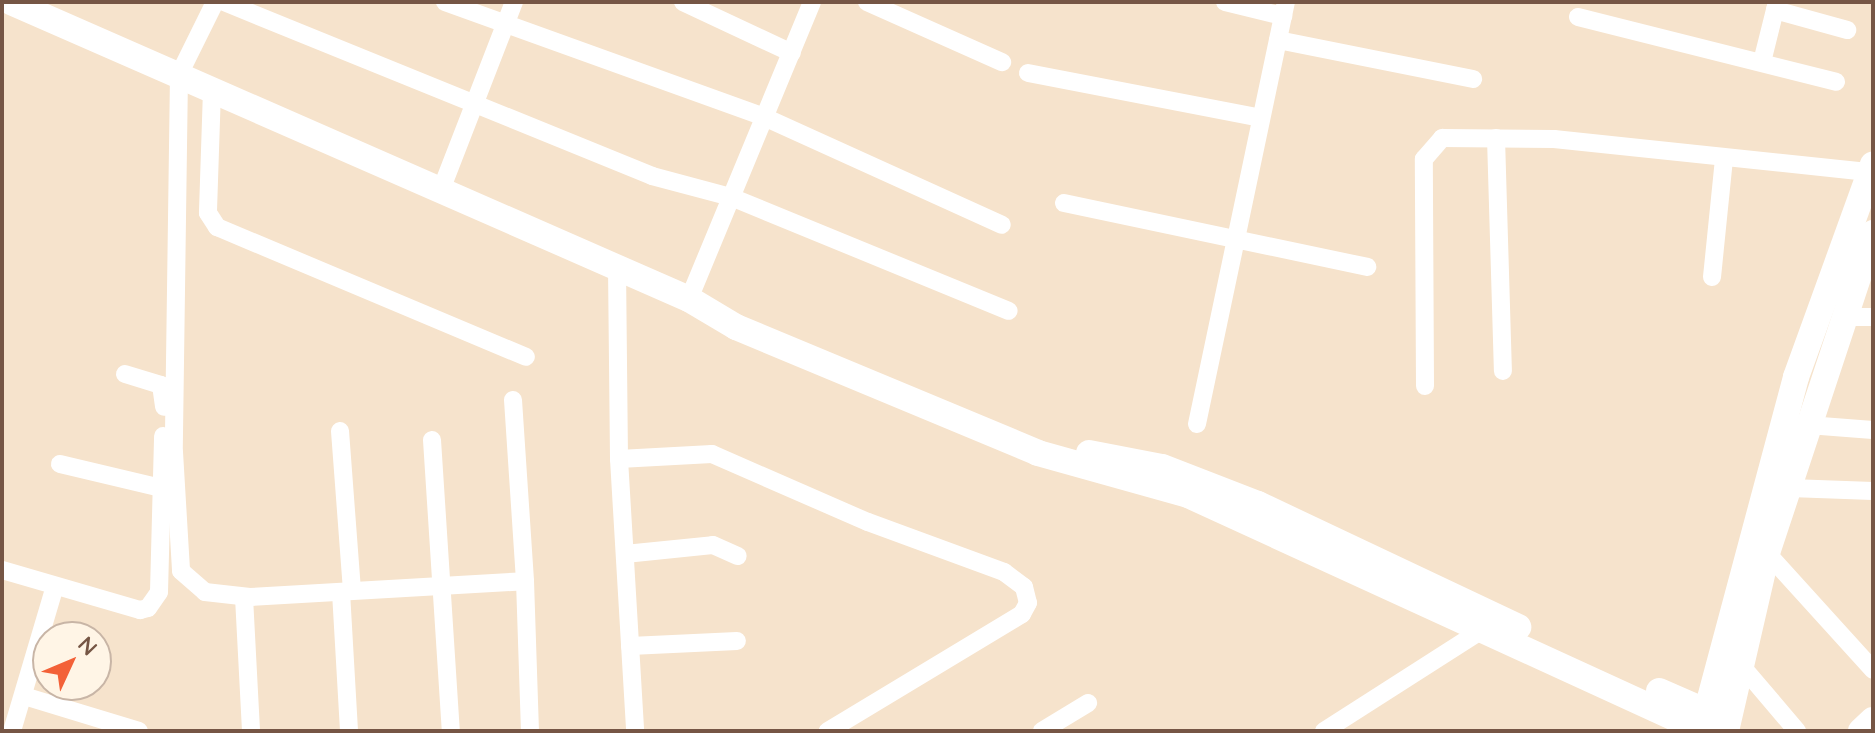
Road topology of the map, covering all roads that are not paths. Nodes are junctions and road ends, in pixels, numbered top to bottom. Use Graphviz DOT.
graph roads {
  1 [pos="11,2"];
  2 [pos="215,2"];
  3 [pos="224,2"];
  4 [pos="445,2"];
  5 [pos="514,2"];
  6 [pos="683,2"];
  7 [pos="812,2"];
  8 [pos="867,2"];
  9 [pos="1225,2"];
  10 [pos="1776,6"];
  11 [pos="1285,9"];
  12 [pos="1578,17"];
  13 [pos="504,27"];
  14 [pos="1847,30"];
  15 [pos="1278,40"];
  16 [pos="792,53"];
  17 [pos="1002,62"];
  18 [pos="1762,62"];
  19 [pos="1028,73"];
  20 [pos="179,75"];
  21 [pos="1473,79"];
  22 [pos="1836,82"];
  23 [pos="212,90"];
  24 [pos="474,105"];
  25 [pos="764,117"];
  26 [pos="1261,118"];
  27 [pos="1496,138"];
  28 [pos="1724,159"];
  29 [pos="1872,168"];
  30 [pos="441,190"];
  31 [pos="731,197"];
  32 [pos="1064,203"];
  33 [pos="1002,225"];
  34 [pos="1873,233"];
  35 [pos="1235,242"];
  36 [pos="617,267"];
  37 [pos="1367,267"];
  38 [pos="1712,277"];
  39 [pos="699,304"];
  40 [pos="1009,311"];
  41 [pos="1843,317"];
  42 [pos="1873,317"];
  43 [pos="526,357"];
  44 [pos="1503,371"];
  45 [pos="125,374"];
  46 [pos="1425,386"];
  47 [pos="513,400"];
  48 [pos="170,402"];
  49 [pos="1197,424"];
  50 [pos="1808,425"];
  51 [pos="1873,430"];
  52 [pos="340,431"];
  53 [pos="432,440"];
  54 [pos="619,459"];
  55 [pos="60,464"];
  56 [pos="161,488"];
  57 [pos="1790,488"];
  58 [pos="1873,491"];
  59 [pos="1767,553"];
  60 [pos="625,554"];
  61 [pos="738,556"];
  62 [pos="2,570"];
  63 [pos="525,581"];
  64 [pos="55,586"];
  65 [pos="444,586"];
  66 [pos="347,592"];
  67 [pos="244,597"];
  68 [pos="1491,624"];
  69 [pos="737,641"];
  70 [pos="630,646"];
  71 [pos="1740,664"];
  72 [pos="1873,670"];
  73 [pos="24,696"];
  74 [pos="1088,703"];
  75 [pos="1873,720"];
  76 [pos="1711,726"];
  77 [pos="12,731"];
  78 [pos="139,731"];
  79 [pos="251,731"];
  80 [pos="349,731"];
  81 [pos="451,731"];
  82 [pos="530,731"];
  83 [pos="635,731"];
  84 [pos="828,731"];
  85 [pos="1042,731"];
  86 [pos="1324,731"];
  87 [pos="1797,731"];
  88 [pos="1861,731"];
  1 -- 20 [label="street"];
  2 -- 20 [label="street"];
  3 -- 24 [label="street"];
  4 -- 13 [label="street"];
  5 -- 13 [label="street"];
  6 -- 16 [label="street"];
  7 -- 16 [label="street"];
  8 -- 17 [label="street"];
  9 -- 11 [label="street"];
  10 -- 14 [label="street"];
  10 -- 18 [label="street"];
  11 -- 15 [label="street"];
  12 -- 18 [label="street"];
  13 -- 24 [label="street"];
  13 -- 25 [label="street"];
  15 -- 21 [label="street"];
  15 -- 26 [label="street"];
  16 -- 25 [label="street"];
  18 -- 22 [label="street"];
  19 -- 26 [label="street"];
  20 -- 23 [label="street"];
  20 -- 48 [label="street"];
  23 -- 30 [label="street"];
  23 -- 43 [label="street"];
  24 -- 30 [label="street"];
  24 -- 31 [label="street"];
  25 -- 31 [label="street"];
  25 -- 33 [label="street"];
  26 -- 35 [label="street"];
  27 -- 28 [label="street"];
  27 -- 44 [label="street"];
  27 -- 46 [label="street"];
  28 -- 29 [label="street"];
  28 -- 38 [label="street"];
  29 -- 76 [label="street"];
  30 -- 36 [label="street"];
  31 -- 39 [label="street"];
  31 -- 40 [label="street"];
  32 -- 35 [label="street"];
  34 -- 41 [label="street"];
  35 -- 37 [label="street"];
  35 -- 49 [label="street"];
  36 -- 39 [label="street"];
  36 -- 54 [label="street"];
  39 -- 68 [label="street"];
  41 -- 42 [label="street"];
  41 -- 50 [label="street"];
  45 -- 48 [label="street"];
  47 -- 63 [label="street"];
  48 -- 56 [label="street"];
  48 -- 67 [label="street"];
  50 -- 51 [label="street"];
  50 -- 57 [label="street"];
  52 -- 66 [label="street"];
  53 -- 65 [label="street"];
  54 -- 60 [label="street"];
  54 -- 84 [label="street"];
  55 -- 56 [label="street"];
  56 -- 64 [label="street"];
  57 -- 58 [label="street"];
  57 -- 59 [label="street"];
  59 -- 71 [label="street"];
  59 -- 72 [label="street"];
  60 -- 61 [label="street"];
  60 -- 70 [label="street"];
  62 -- 64 [label="street"];
  63 -- 65 [label="street"];
  63 -- 82 [label="street"];
  64 -- 73 [label="street"];
  65 -- 66 [label="street"];
  65 -- 81 [label="street"];
  66 -- 67 [label="street"];
  66 -- 80 [label="street"];
  67 -- 79 [label="street"];
  68 -- 76 [label="street"];
  68 -- 86 [label="street"];
  69 -- 70 [label="street"];
  70 -- 83 [label="street"];
  71 -- 76 [label="street"];
  71 -- 87 [label="street"];
  73 -- 77 [label="street"];
  73 -- 78 [label="street"];
  74 -- 85 [label="street"];
  75 -- 88 [label="street"];
}
